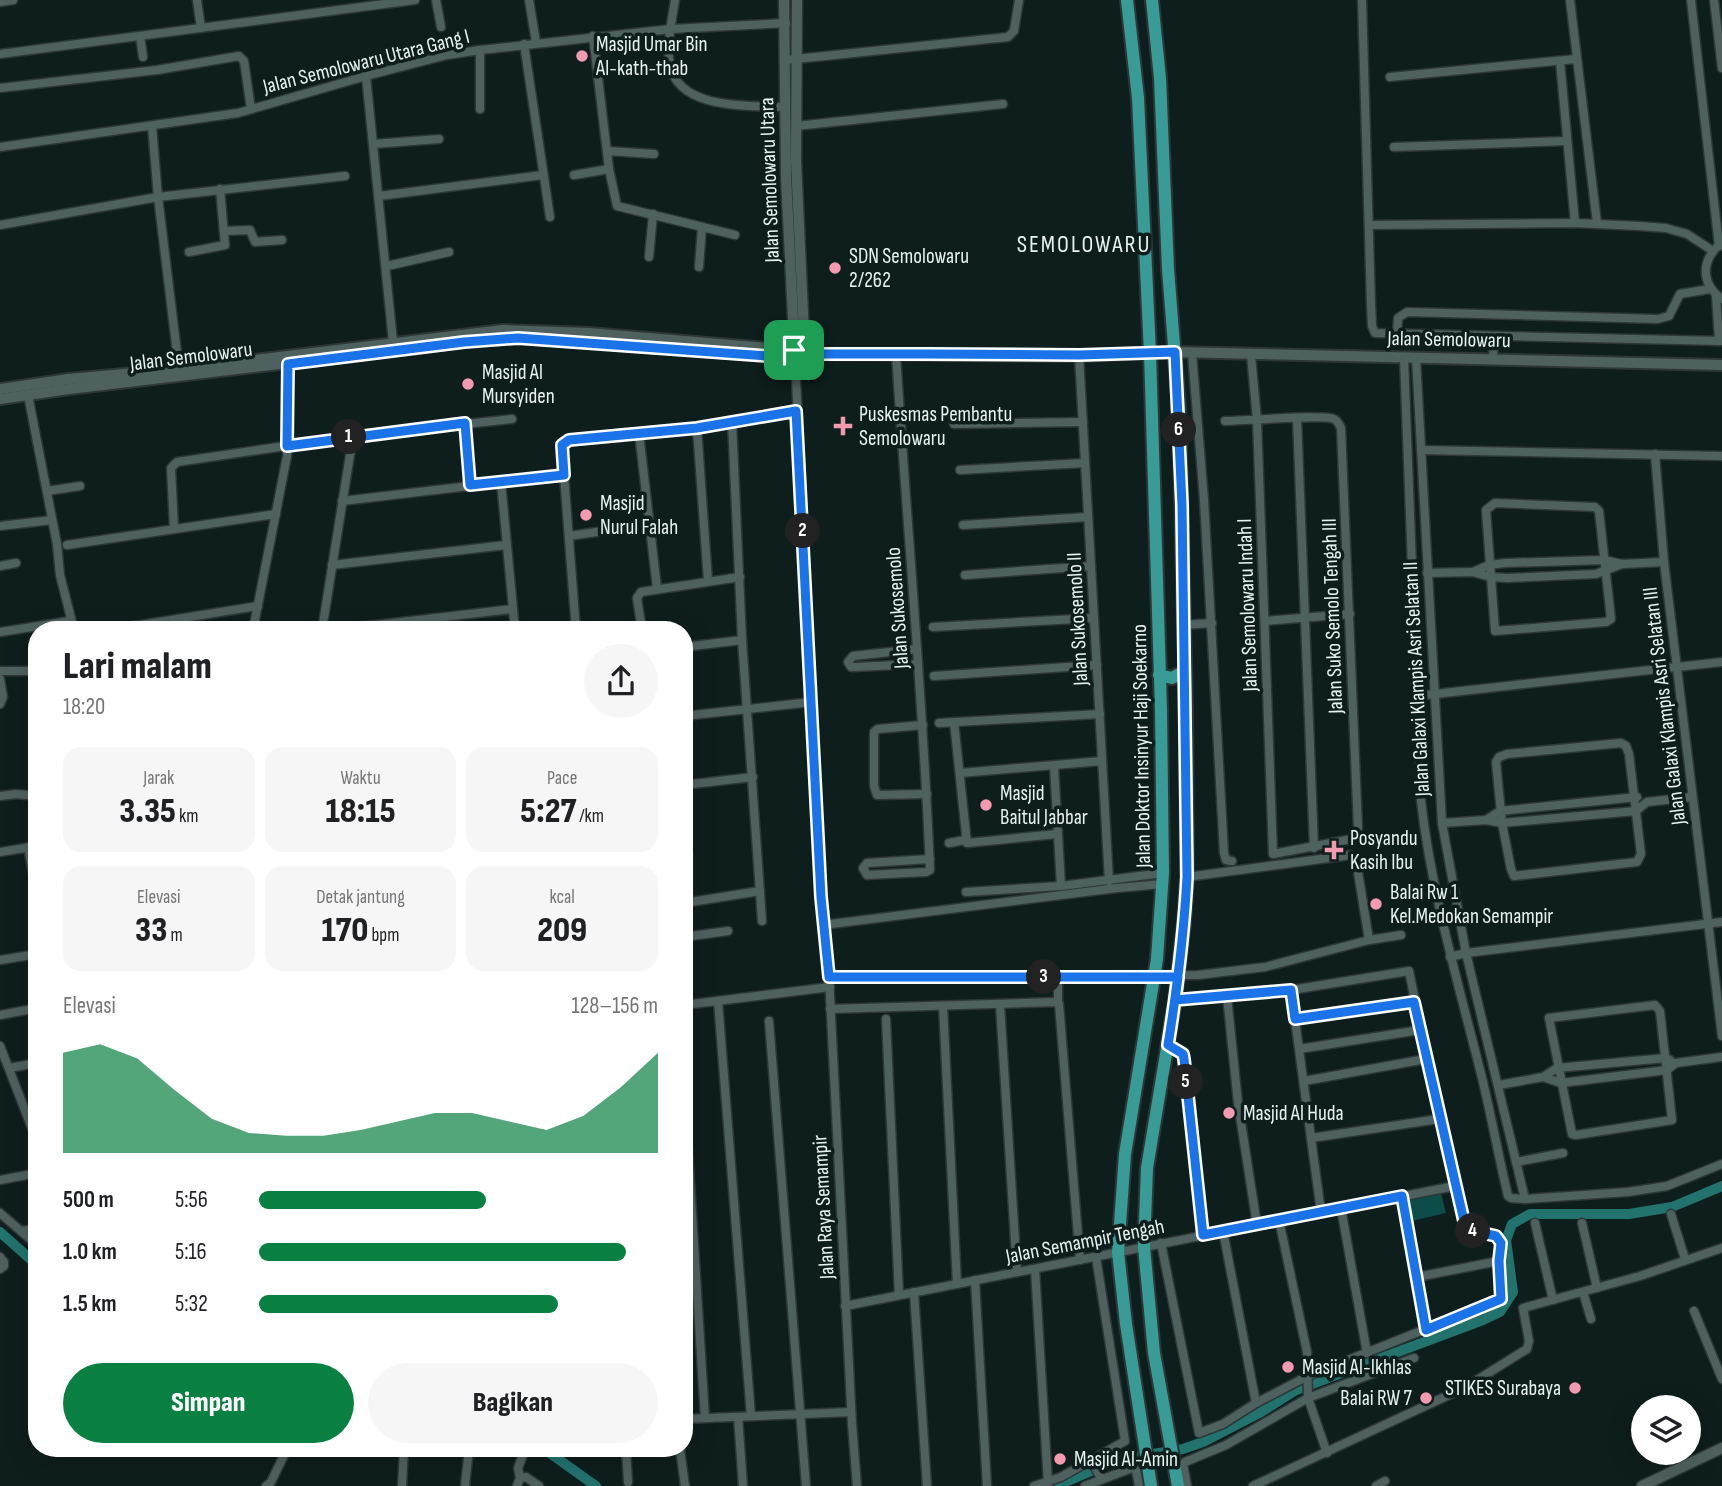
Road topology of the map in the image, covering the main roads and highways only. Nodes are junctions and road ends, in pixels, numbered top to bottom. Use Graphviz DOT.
graph roads {
  1 [pos="1127,0"];
  2 [pos="1152,0"];
  3 [pos="518,334"];
  4 [pos="1175,352"];
  5 [pos="1150,353"];
  6 [pos="287,360"];
  7 [pos="1722,365"];
  8 [pos="69,384"];
  9 [pos="0,389"];
  10 [pos="0,399"];
  11 [pos="1185,671"];
  12 [pos="1159,675"];
  13 [pos="1186,709"];
  14 [pos="1161,710"];
  15 [pos="1151,1486"];
  16 [pos="1178,1486"];
  1 -- 5 [label="main road, Jalan Doktor Insinyur Haji Soekarno"];
  2 -- 4 [label="main road, Jalan Doktor Insinyur Haji Soekarno"];
  3 -- 5 [label="main road, Jalan Semolowaru"];
  3 -- 6 [label="main road, Jalan Semolowaru"];
  3 -- 6 [label="main road, Jalan Semolowaru"];
  4 -- 5 [label="main road, Jalan Semolowaru"];
  4 -- 7 [label="main road, Jalan Semolowaru"];
  4 -- 11 [label="main road, Jalan Doktor Insinyur Haji Soekarno"];
  5 -- 12 [label="main road, Jalan Doktor Insinyur Haji Soekarno"];
  6 -- 8 [label="main road, Jalan Semolowaru"];
  6 -- 8 [label="main road, Jalan Semolowaru"];
  8 -- 9 [label="main road, Jalan Semolowaru"];
  8 -- 10 [label="main road, Jalan Semolowaru"];
  11 -- 12 [label="main road"];
  11 -- 13 [label="main road, Jalan Doktor Insinyur Haji Soekarno"];
  12 -- 14 [label="main road, Jalan Doktor Insinyur Haji Soekarno"];
  13 -- 14 [label="main road"];
  13 -- 16 [label="main road, Jalan Doktor Insinyur Haji Soekarno"];
  14 -- 15 [label="main road, Jalan Doktor Insinyur Haji Soekarno"];
}
